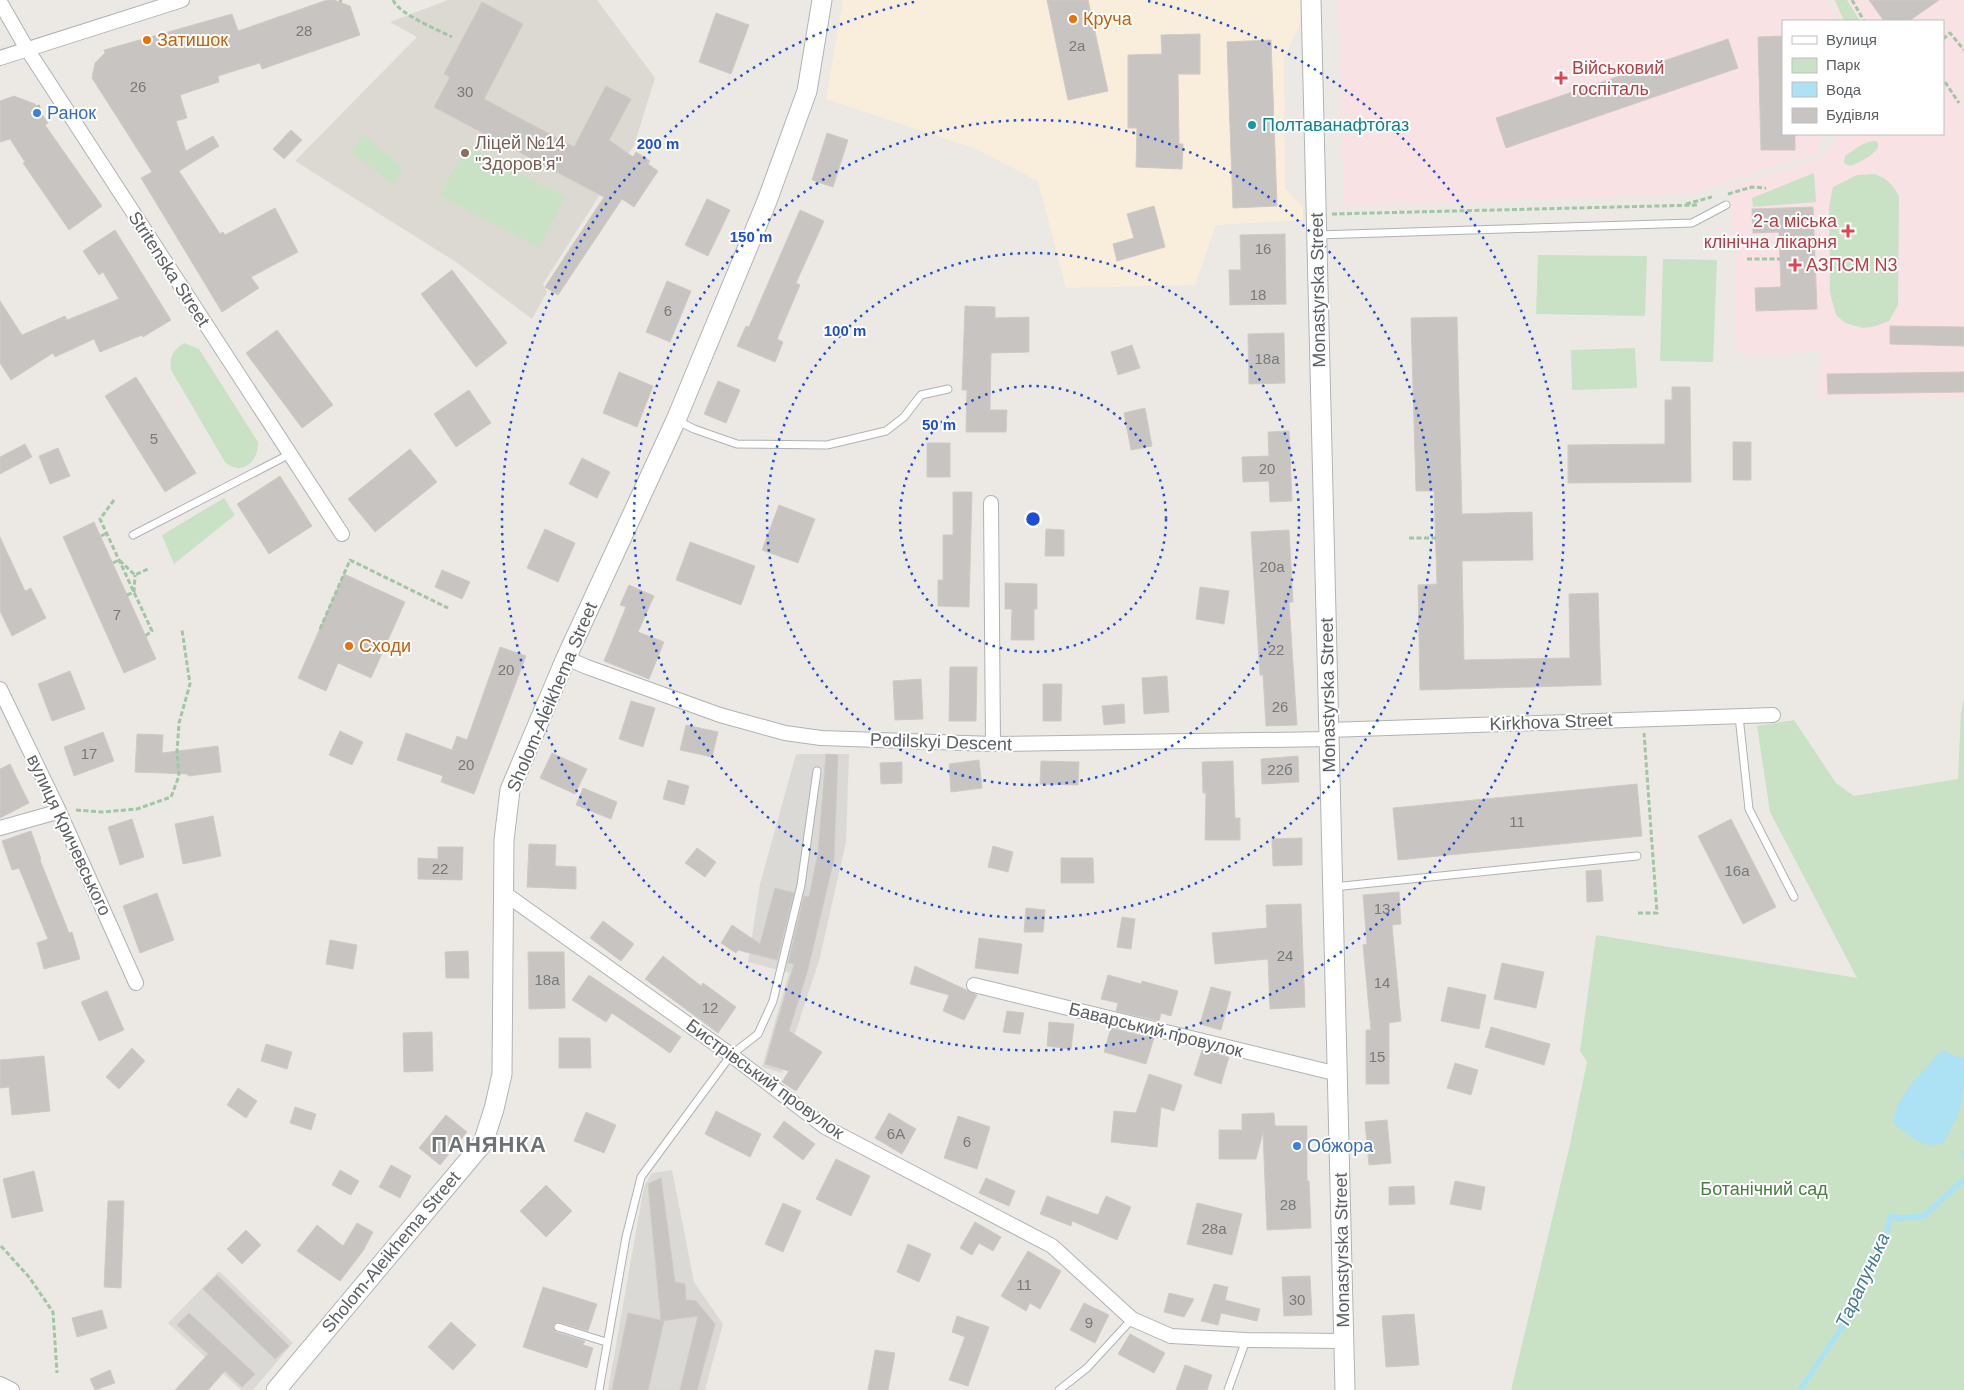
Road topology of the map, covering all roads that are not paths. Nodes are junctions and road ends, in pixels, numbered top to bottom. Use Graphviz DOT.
graph roads {
  1 [pos="182,0"];
  2 [pos="822,0"];
  3 [pos="1311,0"];
  4 [pos="0,2"];
  5 [pos="27,49"];
  6 [pos="0,58"];
  7 [pos="1726,205"];
  8 [pos="1317,235"];
  9 [pos="948,389"];
  10 [pos="676,420"];
  11 [pos="290,454"];
  12 [pos="991,503"];
  13 [pos="342,534"];
  14 [pos="133,535"];
  15 [pos="566,658"];
  16 [pos="0,689"];
  17 [pos="1773,715"];
  18 [pos="1739,716"];
  19 [pos="1329,734"];
  20 [pos="993,744"];
  21 [pos="817,771"];
  22 [pos="58,809"];
  23 [pos="0,828"];
  24 [pos="1637,856"];
  25 [pos="1333,887"];
  26 [pos="504,893"];
  27 [pos="1794,897"];
  28 [pos="136,983"];
  29 [pos="974,984"];
  30 [pos="731,1055"];
  31 [pos="1338,1074"];
  32 [pos="1132,1319"];
  33 [pos="558,1326"];
  34 [pos="1246,1340"];
  35 [pos="1344,1341"];
  36 [pos="606,1342"];
  37 [pos="0,1384"];
  38 [pos="12,1390"];
  39 [pos="276,1390"];
  40 [pos="599,1390"];
  41 [pos="1059,1390"];
  42 [pos="1228,1390"];
  43 [pos="1346,1390"];
  1 -- 5 [label="street"];
  2 -- 10 [label="main road, Sholom-Aleikhema Street"];
  3 -- 8 [label="main road, Monastyrska Street"];
  4 -- 5 [label="street, Stritenska Street"];
  5 -- 6 [label="street"];
  5 -- 11 [label="street, Stritenska Street"];
  7 -- 8 [label="lane"];
  8 -- 19 [label="main road, Monastyrska Street"];
  9 -- 10 [label="lane"];
  10 -- 15 [label="main road, Sholom-Aleikhema Street"];
  11 -- 13 [label="street, Stritenska Street"];
  11 -- 14 [label="lane"];
  12 -- 20 [label="street"];
  15 -- 20 [label="street, Podilskyi Descent"];
  15 -- 26 [label="main road, Sholom-Aleikhema Street"];
  16 -- 22 [label="street, вулиця Кричевського"];
  17 -- 18 [label="street, Kirkhova Street"];
  18 -- 19 [label="street, Kirkhova Street"];
  18 -- 27 [label="lane"];
  19 -- 20 [label="street, Podilskyi Descent"];
  19 -- 25 [label="main road, Monastyrska Street"];
  21 -- 30 [label="lane"];
  22 -- 23 [label="street"];
  22 -- 28 [label="street, вулиця Кричевського"];
  24 -- 25 [label="lane"];
  25 -- 31 [label="main road, Monastyrska Street"];
  26 -- 30 [label="street, Бистрівський провулок"];
  26 -- 39 [label="main road, Sholom-Aleikhema Street"];
  29 -- 31 [label="street, Баварський провулок"];
  30 -- 32 [label="street, Бистрівський провулок"];
  30 -- 36 [label="lane"];
  31 -- 35 [label="main road, Monastyrska Street"];
  32 -- 34 [label="street, Бистрівський провулок"];
  32 -- 41 [label="lane"];
  33 -- 36 [label="lane"];
  34 -- 35 [label="street, Бистрівський провулок"];
  34 -- 42 [label="lane"];
  35 -- 43 [label="main road, Monastyrska Street"];
  36 -- 40 [label="lane"];
  37 -- 38 [label="street"];
}
